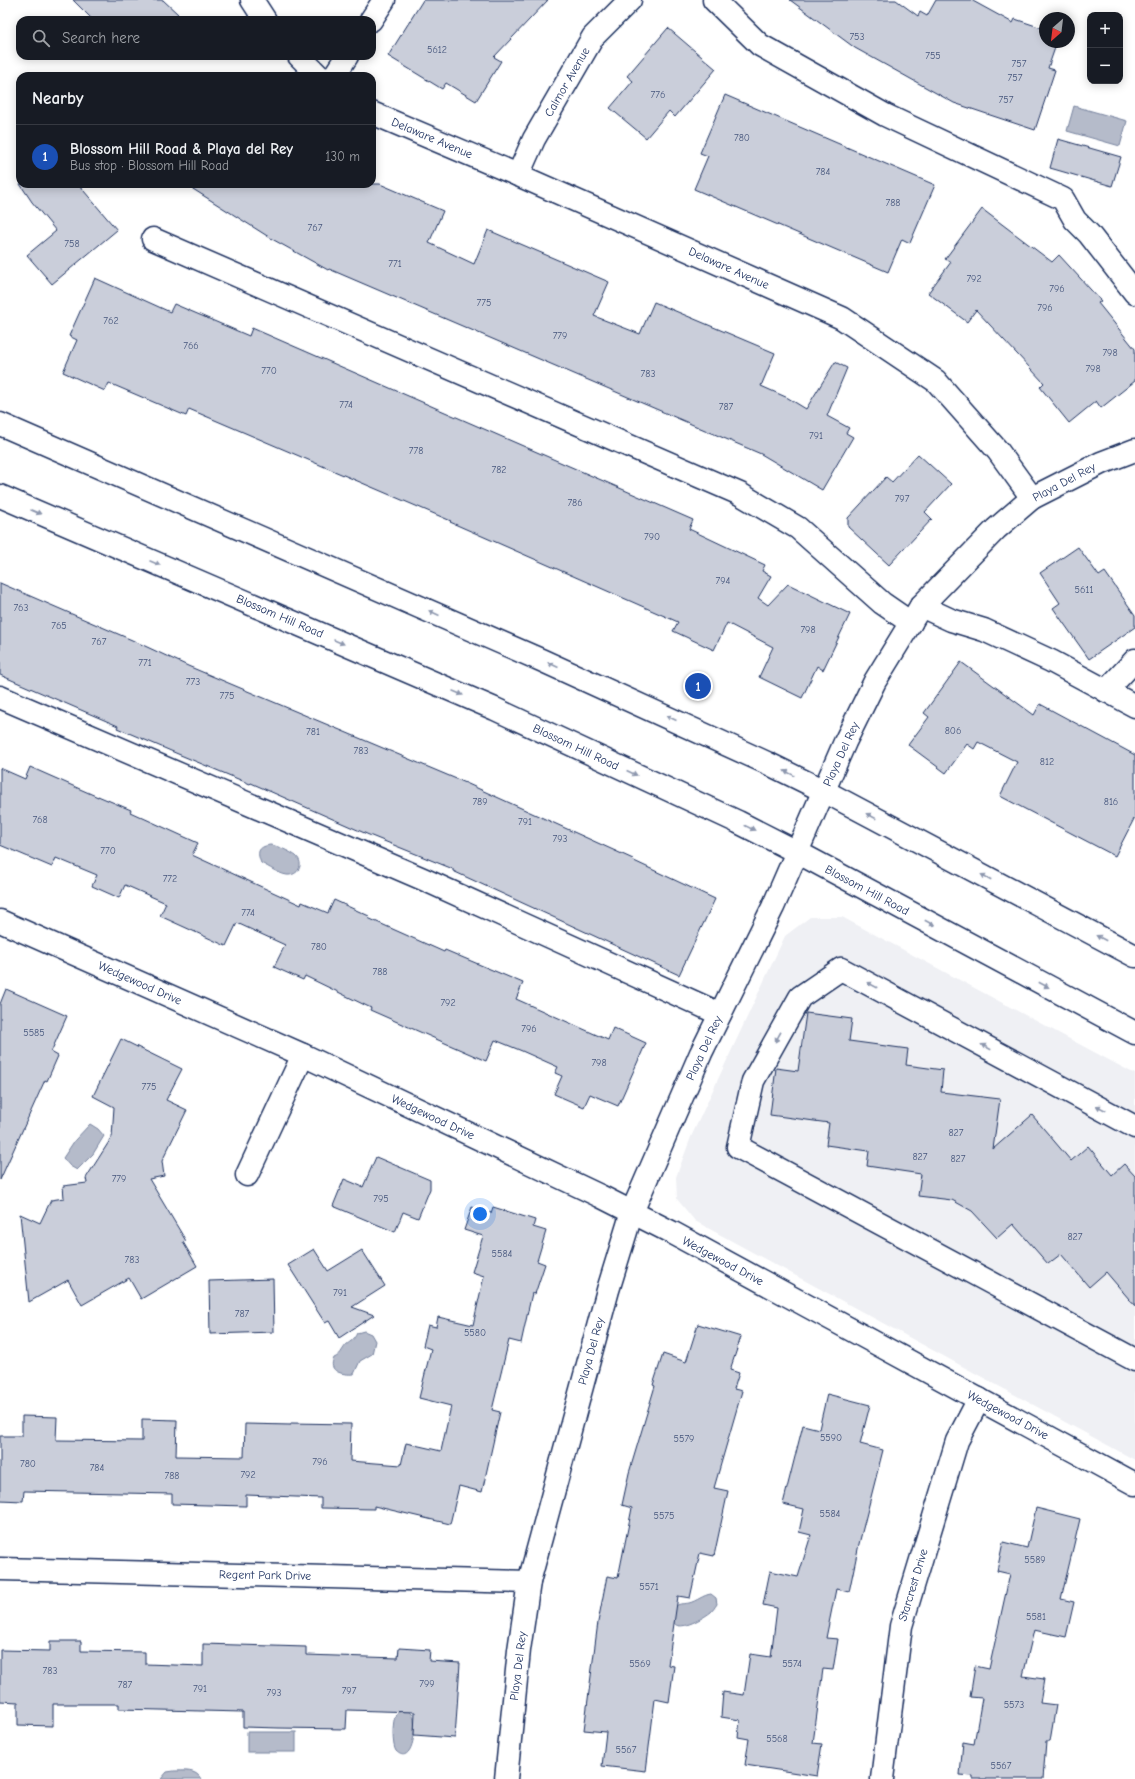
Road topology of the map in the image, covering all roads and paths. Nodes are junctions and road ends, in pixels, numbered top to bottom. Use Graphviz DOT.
graph roads {
  1 [pos="252,0"];
  2 [pos="384,0"];
  3 [pos="630,0"];
  4 [pos="714,0"];
  5 [pos="262,16"];
  6 [pos="374,16"];
  7 [pos="302,60"];
  8 [pos="344,60"];
  9 [pos="315,72"];
  10 [pos="337,72"];
  11 [pos="376,115"];
  12 [pos="518,175"];
  13 [pos="153,239"];
  14 [pos="1135,293"];
  15 [pos="0,424"];
  16 [pos="1135,450"];
  17 [pos="0,496"];
  18 [pos="1032,498"];
  19 [pos="916,614"];
  20 [pos="1135,660"];
  21 [pos="1106,691"];
  22 [pos="0,696"];
  23 [pos="1135,706"];
  24 [pos="824,791"];
  25 [pos="797,852"];
  26 [pos="0,921"];
  27 [pos="1135,956"];
  28 [pos="720,1014"];
  29 [pos="1135,1033"];
  30 [pos="303,1055"];
  31 [pos="1135,1127"];
  32 [pos="247,1175"];
  33 [pos="632,1212"];
  34 [pos="1135,1360"];
  35 [pos="979,1399"];
  36 [pos="1135,1484"];
  37 [pos="0,1570"];
  38 [pos="529,1582"];
  39 [pos="506,1779"];
  40 [pos="882,1779"];
  1 -- 5 [label="street"];
  2 -- 6 [label="street"];
  3 -- 12 [label="street, Calmor Avenue"];
  4 -- 14 [label="street"];
  7 -- 9 [label="street"];
  8 -- 10 [label="street"];
  11 -- 12 [label="street, Delaware Avenue"];
  12 -- 18 [label="street, Delaware Avenue"];
  13 -- 19 [label="street"];
  24 -- 15 [label="street, one-way"];
  16 -- 18 [label="street, Playa Del Rey"];
  17 -- 25 [label="street, Blossom Hill Road, one-way"];
  18 -- 19 [label="street, Playa Del Rey"];
  19 -- 21 [label="street"];
  19 -- 24 [label="street, Playa Del Rey"];
  20 -- 21 [label="street"];
  21 -- 23 [label="street"];
  22 -- 28 [label="street"];
  24 -- 25 [label="street, Playa Del Rey"];
  27 -- 24 [label="street, one-way"];
  25 -- 28 [label="street, Playa Del Rey"];
  25 -- 29 [label="street, Blossom Hill Road, one-way"];
  26 -- 30 [label="street, Wedgewood Drive"];
  28 -- 33 [label="street, Playa Del Rey"];
  30 -- 32 [label="street"];
  30 -- 33 [label="street, Wedgewood Drive"];
  31 -- 34 [label="street, one-way"];
  33 -- 35 [label="street, Wedgewood Drive"];
  33 -- 38 [label="street, Playa Del Rey"];
  35 -- 36 [label="street, Wedgewood Drive"];
  35 -- 40 [label="street, Starcrest Drive"];
  37 -- 38 [label="street, Regent Park Drive"];
  38 -- 39 [label="street, Playa Del Rey"];
}
